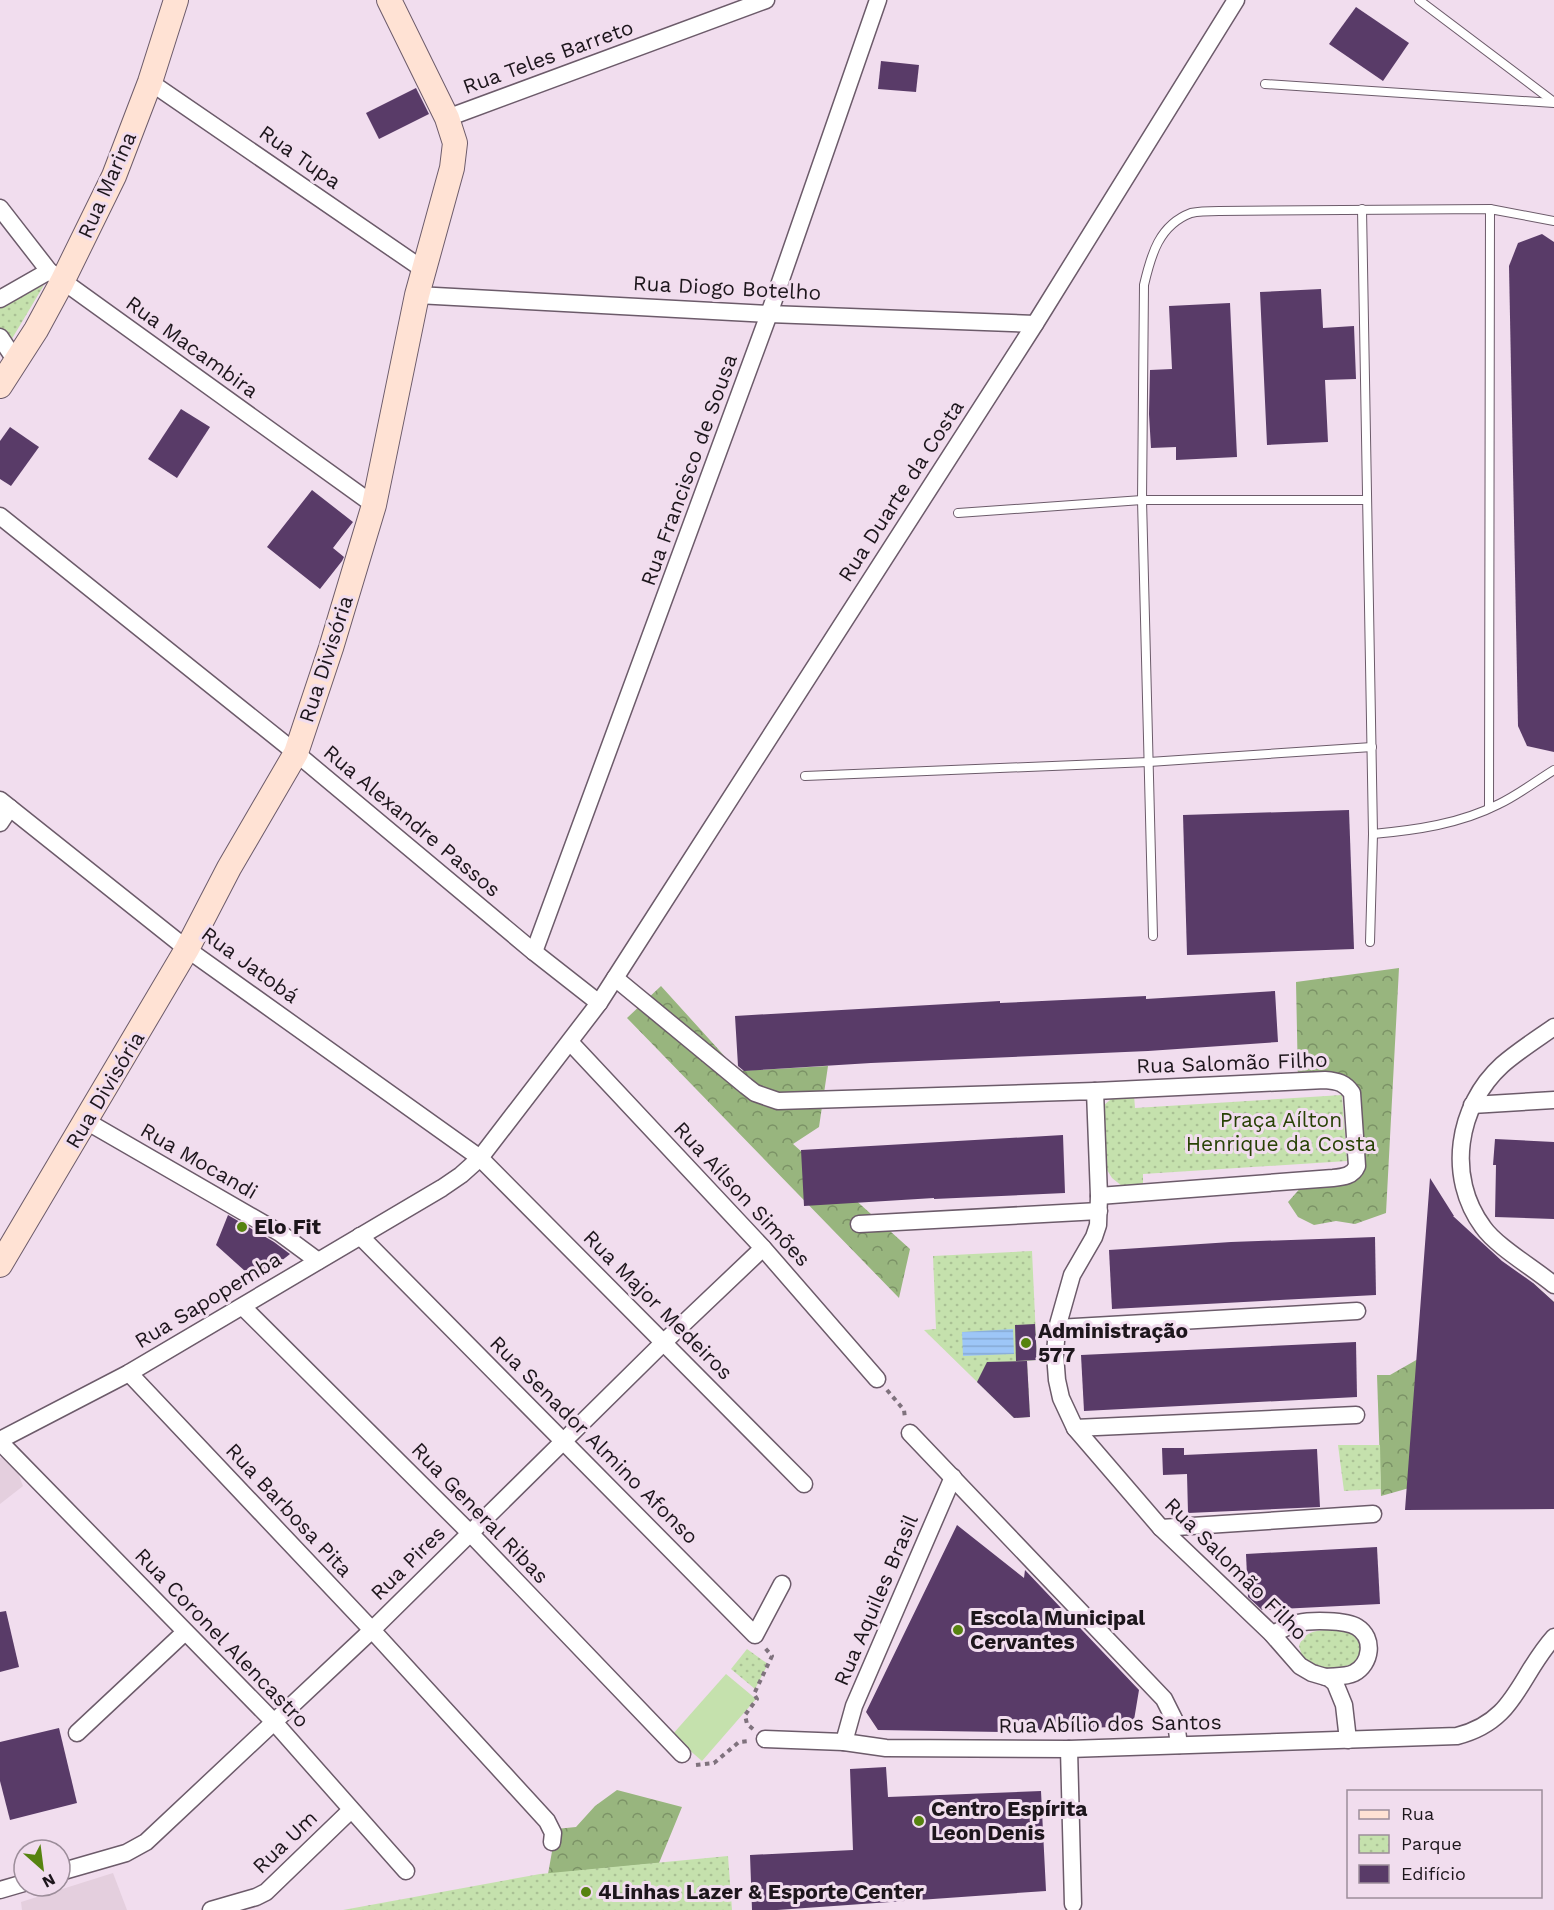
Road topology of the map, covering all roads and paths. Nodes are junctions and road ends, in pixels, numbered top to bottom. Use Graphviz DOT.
graph roads {
  1 [pos="176,0"];
  2 [pos="389,0"];
  3 [pos="766,0"];
  4 [pos="878,0"];
  5 [pos="1236,0"];
  6 [pos="1419,0"];
  7 [pos="150,82"];
  8 [pos="1265,84"];
  9 [pos="1554,102"];
  10 [pos="447,118"];
  11 [pos="0,208"];
  12 [pos="1362,209"];
  13 [pos="1490,209"];
  14 [pos="1554,221"];
  15 [pos="424,270"];
  16 [pos="56,277"];
  17 [pos="417,295"];
  18 [pos="0,299"];
  19 [pos="770,314"];
  20 [pos="1035,324"];
  21 [pos="0,337"];
  22 [pos="16,361"];
  23 [pos="0,386"];
  24 [pos="1142,500"];
  25 [pos="1367,500"];
  26 [pos="374,505"];
  27 [pos="958,513"];
  28 [pos="0,516"];
  29 [pos="1372,747"];
  30 [pos="296,753"];
  31 [pos="1149,762"];
  32 [pos="1554,770"];
  33 [pos="805,776"];
  34 [pos="5,804"];
  35 [pos="1489,808"];
  36 [pos="0,823"];
  37 [pos="1373,834"];
  38 [pos="1153,936"];
  39 [pos="1370,942"];
  40 [pos="187,949"];
  41 [pos="534,952"];
  42 [pos="615,978"];
  43 [pos="599,1002"];
  44 [pos="1554,1027"];
  45 [pos="570,1042"];
  46 [pos="1095,1091"];
  47 [pos="1554,1100"];
  48 [pos="1472,1105"];
  49 [pos="86,1121"];
  50 [pos="480,1158"];
  51 [pos="1099,1203"];
  52 [pos="859,1224"];
  53 [pos="360,1236"];
  54 [pos="763,1248"];
  55 [pos="318,1261"];
  56 [pos="0,1265"];
  57 [pos="1554,1285"];
  58 [pos="243,1307"];
  59 [pos="1358,1311"];
  60 [pos="1057,1328"];
  61 [pos="663,1343"];
  62 [pos="129,1373"];
  63 [pos="877,1379"];
  64 [pos="894,1398"];
  65 [pos="1356,1415"];
  66 [pos="1075,1428"];
  67 [pos="910,1433"];
  68 [pos="0,1441"];
  69 [pos="563,1441"];
  70 [pos="953,1478"];
  71 [pos="804,1484"];
  72 [pos="1373,1514"];
  73 [pos="1161,1528"];
  74 [pos="470,1533"];
  75 [pos="782,1584"];
  76 [pos="372,1630"];
  77 [pos="185,1632"];
  78 [pos="1272,1634"];
  79 [pos="755,1635"];
  80 [pos="1554,1637"];
  81 [pos="1355,1673"];
  82 [pos="1326,1677"];
  83 [pos="1342,1699"];
  84 [pos="275,1723"];
  85 [pos="77,1733"];
  86 [pos="765,1739"];
  87 [pos="1348,1740"];
  88 [pos="844,1742"];
  89 [pos="1179,1746"];
  90 [pos="1069,1749"];
  91 [pos="682,1754"];
  92 [pos="351,1810"];
  93 [pos="552,1842"];
  94 [pos="72,1868"];
  95 [pos="406,1871"];
  96 [pos="1072,1908"];
  97 [pos="211,1910"];
  1 -- 7 [label="street, Rua Marina"];
  2 -- 10 [label="street, Rua Divisória"];
  3 -- 10 [label="street, Rua Teles Barreto"];
  4 -- 19 [label="street, Rua Francisco de Sousa"];
  5 -- 20 [label="street, Rua Duarte da Costa"];
  6 -- 9 [label="lane"];
  7 -- 15 [label="street, Rua Tupa"];
  7 -- 16 [label="street, Rua Marina"];
  8 -- 9 [label="lane"];
  10 -- 15 [label="street, Rua Divisória"];
  11 -- 16 [label="street, Rua Macambira"];
  12 -- 13 [label="lane"];
  12 -- 24 [label="lane"];
  12 -- 25 [label="lane"];
  13 -- 14 [label="lane"];
  13 -- 35 [label="lane"];
  15 -- 17 [label="street, Rua Divisória"];
  16 -- 18 [label="street"];
  16 -- 22 [label="street, Rua Marina"];
  16 -- 26 [label="street, Rua Macambira"];
  17 -- 19 [label="street, Rua Diogo Botelho"];
  17 -- 26 [label="street, Rua Divisória"];
  19 -- 20 [label="street, Rua Diogo Botelho"];
  19 -- 41 [label="street, Rua Francisco de Sousa"];
  20 -- 42 [label="street, Rua Duarte da Costa"];
  21 -- 22 [label="street"];
  22 -- 23 [label="street, Rua Marina"];
  24 -- 25 [label="lane"];
  24 -- 27 [label="lane"];
  24 -- 31 [label="lane"];
  25 -- 29 [label="lane"];
  26 -- 30 [label="street, Rua Divisória"];
  28 -- 30 [label="street, Rua Alexandre Passos"];
  29 -- 31 [label="lane"];
  29 -- 37 [label="lane"];
  30 -- 40 [label="street, Rua Divisória"];
  30 -- 41 [label="street, Rua Alexandre Passos"];
  31 -- 33 [label="lane"];
  31 -- 38 [label="lane"];
  32 -- 35 [label="lane"];
  34 -- 36 [label="street"];
  34 -- 40 [label="street, Rua Jatobá"];
  35 -- 37 [label="lane"];
  37 -- 39 [label="lane"];
  40 -- 49 [label="street, Rua Divisória"];
  40 -- 50 [label="street, Rua Jatobá"];
  41 -- 43 [label="street, Rua Alexandre Passos"];
  42 -- 43 [label="street, Rua Duarte da Costa"];
  42 -- 46 [label="street, Rua Salomão Filho"];
  43 -- 45 [label="street, Rua Sapopemba"];
  44 -- 48 [label="street"];
  45 -- 50 [label="street, Rua Sapopemba"];
  45 -- 54 [label="street, Rua Aílson Simões"];
  46 -- 51 [label="street, Rua Salomão Filho"];
  46 -- 51 [label="street, Rua Salomão Filho"];
  47 -- 48 [label="street"];
  48 -- 57 [label="street"];
  49 -- 55 [label="street, Rua Mocandi"];
  49 -- 56 [label="street, Rua Divisória"];
  50 -- 53 [label="street, Rua Sapopemba"];
  50 -- 61 [label="street, Rua Major Medeiros"];
  51 -- 52 [label="street, Rua Salomão Filho"];
  51 -- 60 [label="street, Rua Salomão Filho"];
  53 -- 55 [label="street, Rua Sapopemba"];
  53 -- 69 [label="street, Rua Senador Almino Afonso"];
  54 -- 61 [label="street, Rua Pires"];
  54 -- 63 [label="street, Rua Aílson Simões"];
  55 -- 58 [label="street, Rua Sapopemba"];
  58 -- 62 [label="street, Rua Sapopemba"];
  58 -- 74 [label="street, Rua General Ribas"];
  59 -- 60 [label="street"];
  60 -- 66 [label="street, Rua Salomão Filho"];
  61 -- 69 [label="street, Rua Pires"];
  61 -- 71 [label="street, Rua Major Medeiros"];
  62 -- 68 [label="street, Rua Sapopemba"];
  62 -- 76 [label="street, Rua Barbosa Pita"];
  64 -- 67 [label="path"];
  65 -- 66 [label="street"];
  66 -- 73 [label="street, Rua Salomão Filho"];
  67 -- 70 [label="street"];
  68 -- 77 [label="street, Rua Coronel Alencastro"];
  69 -- 74 [label="street, Rua Pires"];
  69 -- 79 [label="street, Rua Senador Almino Afonso"];
  70 -- 88 [label="street, Rua Aquiles Brasil"];
  70 -- 89 [label="street"];
  72 -- 73 [label="street"];
  73 -- 78 [label="street, Rua Salomão Filho"];
  74 -- 76 [label="street, Rua Pires"];
  74 -- 91 [label="street, Rua General Ribas"];
  75 -- 79 [label="street"];
  76 -- 84 [label="street, Rua Pires"];
  76 -- 93 [label="street, Rua Barbosa Pita"];
  77 -- 84 [label="street, Rua Coronel Alencastro"];
  77 -- 85 [label="street"];
  78 -- 81 [label="street"];
  78 -- 82 [label="street, Rua Salomão Filho"];
  79 -- 86 [label="path"];
  80 -- 87 [label="street, Rua Abílio dos Santos"];
  81 -- 82 [label="street"];
  81 -- 83 [label="street"];
  82 -- 83 [label="street, Rua Salomão Filho"];
  83 -- 87 [label="street, Rua Salomão Filho"];
  84 -- 92 [label="street, Rua Coronel Alencastro"];
  84 -- 94 [label="street, Rua Pires"];
  86 -- 88 [label="street, Rua Abílio dos Santos"];
  86 -- 91 [label="path"];
  87 -- 89 [label="street, Rua Abílio dos Santos"];
  88 -- 90 [label="street, Rua Abílio dos Santos"];
  89 -- 90 [label="street, Rua Abílio dos Santos"];
  90 -- 96 [label="street"];
  92 -- 95 [label="street, Rua Coronel Alencastro"];
  92 -- 97 [label="street, Rua Um"];
}
